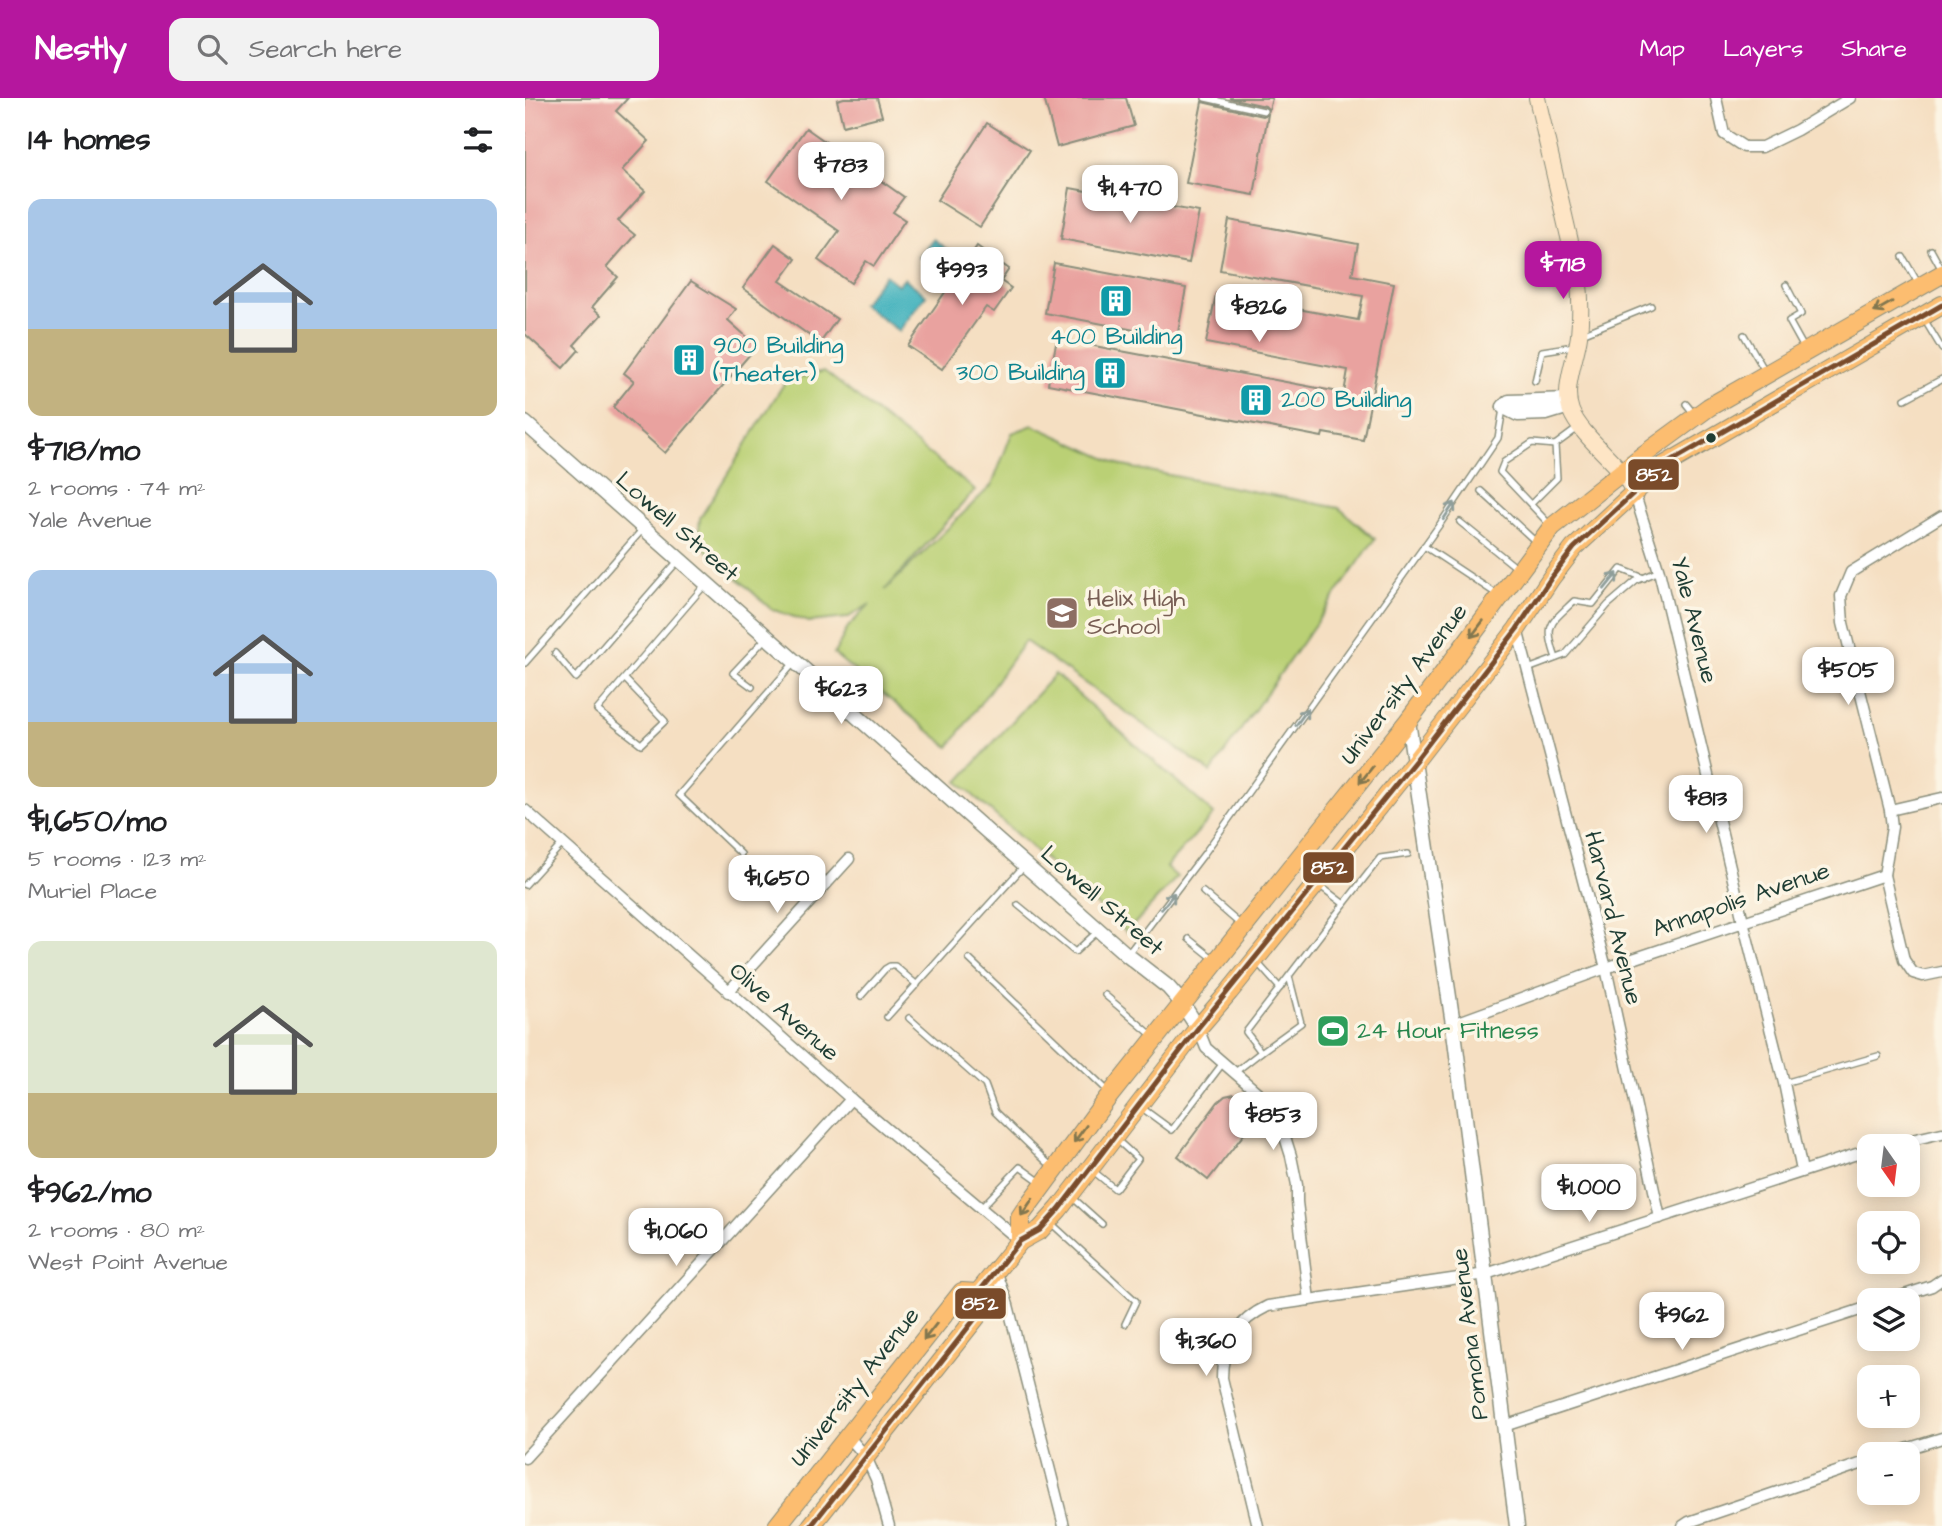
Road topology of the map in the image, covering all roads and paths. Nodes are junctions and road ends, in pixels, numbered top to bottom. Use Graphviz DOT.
graph roads {
  1 [pos="1205,98"];
  2 [pos="1537,98"];
  3 [pos="1716,98"];
  4 [pos="1850,98"];
  5 [pos="1264,111"];
  6 [pos="1931,250"];
  7 [pos="1903,257"];
  8 [pos="1942,272"];
  9 [pos="1786,285"];
  10 [pos="1920,286"];
  11 [pos="1942,304"];
  12 [pos="1651,306"];
  13 [pos="1922,316"];
  14 [pos="1744,335"];
  15 [pos="1578,340"];
  16 [pos="1942,349"];
  17 [pos="1806,351"];
  18 [pos="1767,373"];
  19 [pos="1942,379"];
  20 [pos="1535,381"];
  21 [pos="1905,400"];
  22 [pos="1569,403"];
  23 [pos="1504,407"];
  24 [pos="525,423"];
  25 [pos="1581,426"];
  26 [pos="1555,445"];
  27 [pos="1622,472"];
  28 [pos="1481,491"];
  29 [pos="1634,492"];
  30 [pos="1531,504"];
  31 [pos="1942,516"];
  32 [pos="1460,522"];
  33 [pos="1552,527"];
  34 [pos="644,528"];
  35 [pos="1539,545"];
  36 [pos="1424,547"];
  37 [pos="679,559"];
  38 [pos="1520,571"];
  39 [pos="1660,571"];
  40 [pos="1644,578"];
  41 [pos="706,583"];
  42 [pos="1501,597"];
  43 [pos="1517,629"];
  44 [pos="767,637"];
  45 [pos="555,653"];
  46 [pos="1556,658"];
  47 [pos="795,662"];
  48 [pos="525,663"];
  49 [pos="1527,669"];
  50 [pos="625,679"];
  51 [pos="752,687"];
  52 [pos="1408,721"];
  53 [pos="1415,761"];
  54 [pos="1942,798"];
  55 [pos="525,810"];
  56 [pos="1890,810"];
  57 [pos="563,843"];
  58 [pos="741,854"];
  59 [pos="1408,854"];
  60 [pos="849,859"];
  61 [pos="1025,865"];
  62 [pos="1884,875"];
  63 [pos="1317,883"];
  64 [pos="525,885"];
  65 [pos="1203,892"];
  66 [pos="1344,904"];
  67 [pos="1018,905"];
  68 [pos="1742,921"];
  69 [pos="1244,927"];
  70 [pos="1099,930"];
  71 [pos="1189,939"];
  72 [pos="1127,955"];
  73 [pos="969,959"];
  74 [pos="1255,960"];
  75 [pos="1216,961"];
  76 [pos="1606,968"];
  77 [pos="1942,972"];
  78 [pos="1289,976"];
  79 [pos="917,985"];
  80 [pos="1280,988"];
  81 [pos="728,992"];
  82 [pos="1105,995"];
  83 [pos="861,996"];
  84 [pos="1182,1003"];
  85 [pos="887,1017"];
  86 [pos="909,1018"];
  87 [pos="1453,1024"];
  88 [pos="1198,1028"];
  89 [pos="1155,1038"];
  90 [pos="1261,1052"];
  91 [pos="1878,1056"];
  92 [pos="1223,1063"];
  93 [pos="1234,1073"];
  94 [pos="1784,1083"];
  95 [pos="1111,1094"];
  96 [pos="851,1099"];
  97 [pos="1139,1106"];
  98 [pos="1942,1133"];
  99 [pos="1115,1138"];
  100 [pos="1920,1138"];
  101 [pos="1857,1154"];
  102 [pos="1055,1169"];
  103 [pos="1090,1169"];
  104 [pos="1803,1171"];
  105 [pos="1044,1184"];
  106 [pos="1070,1195"];
  107 [pos="980,1209"];
  108 [pos="1660,1218"];
  109 [pos="1049,1221"];
  110 [pos="1102,1224"];
  111 [pos="1020,1241"];
  112 [pos="996,1270"];
  113 [pos="1486,1274"];
  114 [pos="1942,1279"];
  115 [pos="1920,1290"];
  116 [pos="978,1293"];
  117 [pos="1309,1300"];
  118 [pos="1857,1311"];
  119 [pos="1125,1324"];
  120 [pos="1504,1426"];
  121 [pos="848,1436"];
  122 [pos="1942,1437"];
  123 [pos="1920,1444"];
  124 [pos="527,1451"];
  125 [pos="866,1457"];
  126 [pos="1857,1465"];
  127 [pos="777,1526"];
  128 [pos="811,1526"];
  129 [pos="889,1526"];
  130 [pos="1064,1526"];
  131 [pos="1258,1526"];
  132 [pos="1517,1526"];
  133 [pos="1683,1526"];
  1 -- 5 [label="lane"];
  2 -- 15 [label="main road"];
  3 -- 4 [label="street"];
  6 -- 8 [label="lane"];
  7 -- 10 [label="lane"];
  8 -- 10 [label="main road, University Avenue"];
  9 -- 17 [label="lane"];
  10 -- 17 [label="main road, University Avenue, one-way"];
  11 -- 13 [label="main road, University Avenue"];
  12 -- 15 [label="lane"];
  13 -- 16 [label="lane"];
  13 -- 29 [label="main road, University Avenue"];
  14 -- 18 [label="lane"];
  15 -- 20 [label="lane"];
  15 -- 22 [label="main road"];
  17 -- 18 [label="main road, University Avenue"];
  18 -- 27 [label="main road, University Avenue"];
  19 -- 21 [label="lane"];
  22 -- 23 [label="street"];
  22 -- 25 [label="main road, Yale Avenue"];
  36 -- 23 [label="lane, one-way"];
  24 -- 34 [label="street, Lowell Street"];
  25 -- 26 [label="lane"];
  25 -- 27 [label="main road, Yale Avenue"];
  26 -- 30 [label="lane"];
  26 -- 30 [label="lane"];
  27 -- 29 [label="main road, Yale Avenue"];
  27 -- 33 [label="main road, University Avenue"];
  28 -- 35 [label="lane"];
  29 -- 39 [label="street, Yale Avenue"];
  29 -- 43 [label="main road, University Avenue"];
  30 -- 33 [label="lane"];
  31 -- 56 [label="street"];
  32 -- 38 [label="lane"];
  33 -- 35 [label="main road, University Avenue"];
  34 -- 37 [label="street, Lowell Street"];
  34 -- 48 [label="lane"];
  35 -- 38 [label="main road, University Avenue"];
  36 -- 42 [label="lane"];
  72 -- 36 [label="lane, one-way"];
  37 -- 41 [label="street, Lowell Street"];
  37 -- 45 [label="lane"];
  38 -- 42 [label="main road, University Avenue"];
  39 -- 40 [label="lane"];
  39 -- 68 [label="street, Yale Avenue"];
  40 -- 46 [label="lane"];
  46 -- 40 [label="lane, one-way"];
  41 -- 44 [label="street, Lowell Street"];
  41 -- 50 [label="lane"];
  42 -- 52 [label="main road, University Avenue, one-way"];
  43 -- 49 [label="street, Harvard Avenue"];
  43 -- 53 [label="main road, University Avenue"];
  44 -- 47 [label="street, Lowell Street"];
  44 -- 51 [label="lane"];
  46 -- 49 [label="lane"];
  47 -- 58 [label="lane"];
  47 -- 61 [label="street, Lowell Street"];
  49 -- 76 [label="street, Harvard Avenue"];
  50 -- 50 [label="lane"];
  52 -- 53 [label="street, Pomona Avenue"];
  52 -- 69 [label="main road, University Avenue, one-way"];
  53 -- 63 [label="main road, University Avenue"];
  53 -- 87 [label="street, Pomona Avenue"];
  54 -- 56 [label="street"];
  55 -- 57 [label="street, Olive Avenue"];
  56 -- 62 [label="street"];
  57 -- 64 [label="lane"];
  57 -- 81 [label="street, Olive Avenue"];
  59 -- 66 [label="lane"];
  60 -- 81 [label="street"];
  61 -- 70 [label="street, Lowell Street"];
  61 -- 79 [label="lane"];
  62 -- 68 [label="street, Annapolis Avenue"];
  62 -- 77 [label="street"];
  63 -- 66 [label="lane"];
  63 -- 74 [label="main road, University Avenue"];
  65 -- 69 [label="lane"];
  66 -- 78 [label="lane"];
  67 -- 70 [label="lane"];
  68 -- 76 [label="street, Annapolis Avenue"];
  68 -- 94 [label="street, Yale Avenue"];
  69 -- 75 [label="main road, University Avenue"];
  70 -- 72 [label="street, Lowell Street"];
  71 -- 75 [label="lane"];
  72 -- 84 [label="street, Lowell Street"];
  73 -- 95 [label="lane"];
  74 -- 80 [label="lane"];
  74 -- 88 [label="main road, University Avenue"];
  75 -- 84 [label="main road, University Avenue"];
  76 -- 87 [label="street, Annapolis Avenue"];
  76 -- 108 [label="street, Harvard Avenue"];
  78 -- 80 [label="lane"];
  78 -- 90 [label="lane"];
  79 -- 83 [label="lane"];
  79 -- 85 [label="lane"];
  80 -- 90 [label="lane"];
  81 -- 96 [label="street, Olive Avenue"];
  82 -- 89 [label="lane"];
  84 -- 88 [label="street, Lowell Street"];
  84 -- 89 [label="main road, University Avenue"];
  86 -- 102 [label="lane"];
  87 -- 113 [label="street, Pomona Avenue"];
  88 -- 92 [label="street, Lowell Street"];
  88 -- 97 [label="main road, University Avenue"];
  89 -- 95 [label="main road, University Avenue"];
  90 -- 93 [label="lane"];
  91 -- 94 [label="lane"];
  92 -- 93 [label="street, Lowell Street"];
  92 -- 97 [label="lane"];
  93 -- 117 [label="street, Lowell Street"];
  94 -- 104 [label="street, Yale Avenue"];
  95 -- 102 [label="main road, University Avenue, one-way"];
  96 -- 107 [label="street, Olive Avenue"];
  96 -- 124 [label="street"];
  97 -- 99 [label="main road, University Avenue"];
  98 -- 100 [label="street"];
  99 -- 103 [label="main road, University Avenue"];
  99 -- 103 [label="lane"];
  101 -- 104 [label="street"];
  102 -- 105 [label="main road, University Avenue"];
  103 -- 106 [label="main road, University Avenue"];
  104 -- 108 [label="street"];
  105 -- 107 [label="lane"];
  105 -- 111 [label="main road, University Avenue, one-way"];
  106 -- 109 [label="main road, University Avenue"];
  106 -- 110 [label="lane"];
  107 -- 111 [label="street, Olive Avenue"];
  108 -- 113 [label="street"];
  109 -- 111 [label="main road, University Avenue"];
  109 -- 119 [label="lane"];
  111 -- 112 [label="main road, University Avenue"];
  112 -- 116 [label="main road, University Avenue"];
  112 -- 130 [label="street"];
  113 -- 117 [label="street"];
  113 -- 120 [label="street, Pomona Avenue"];
  114 -- 115 [label="street"];
  116 -- 121 [label="main road, University Avenue, one-way"];
  116 -- 125 [label="main road, University Avenue"];
  117 -- 131 [label="street"];
  118 -- 120 [label="street"];
  120 -- 132 [label="street, Pomona Avenue"];
  121 -- 125 [label="street"];
  121 -- 127 [label="main road, University Avenue"];
  122 -- 123 [label="street"];
  125 -- 128 [label="main road, University Avenue"];
  125 -- 129 [label="street"];
  126 -- 133 [label="street"];
}
